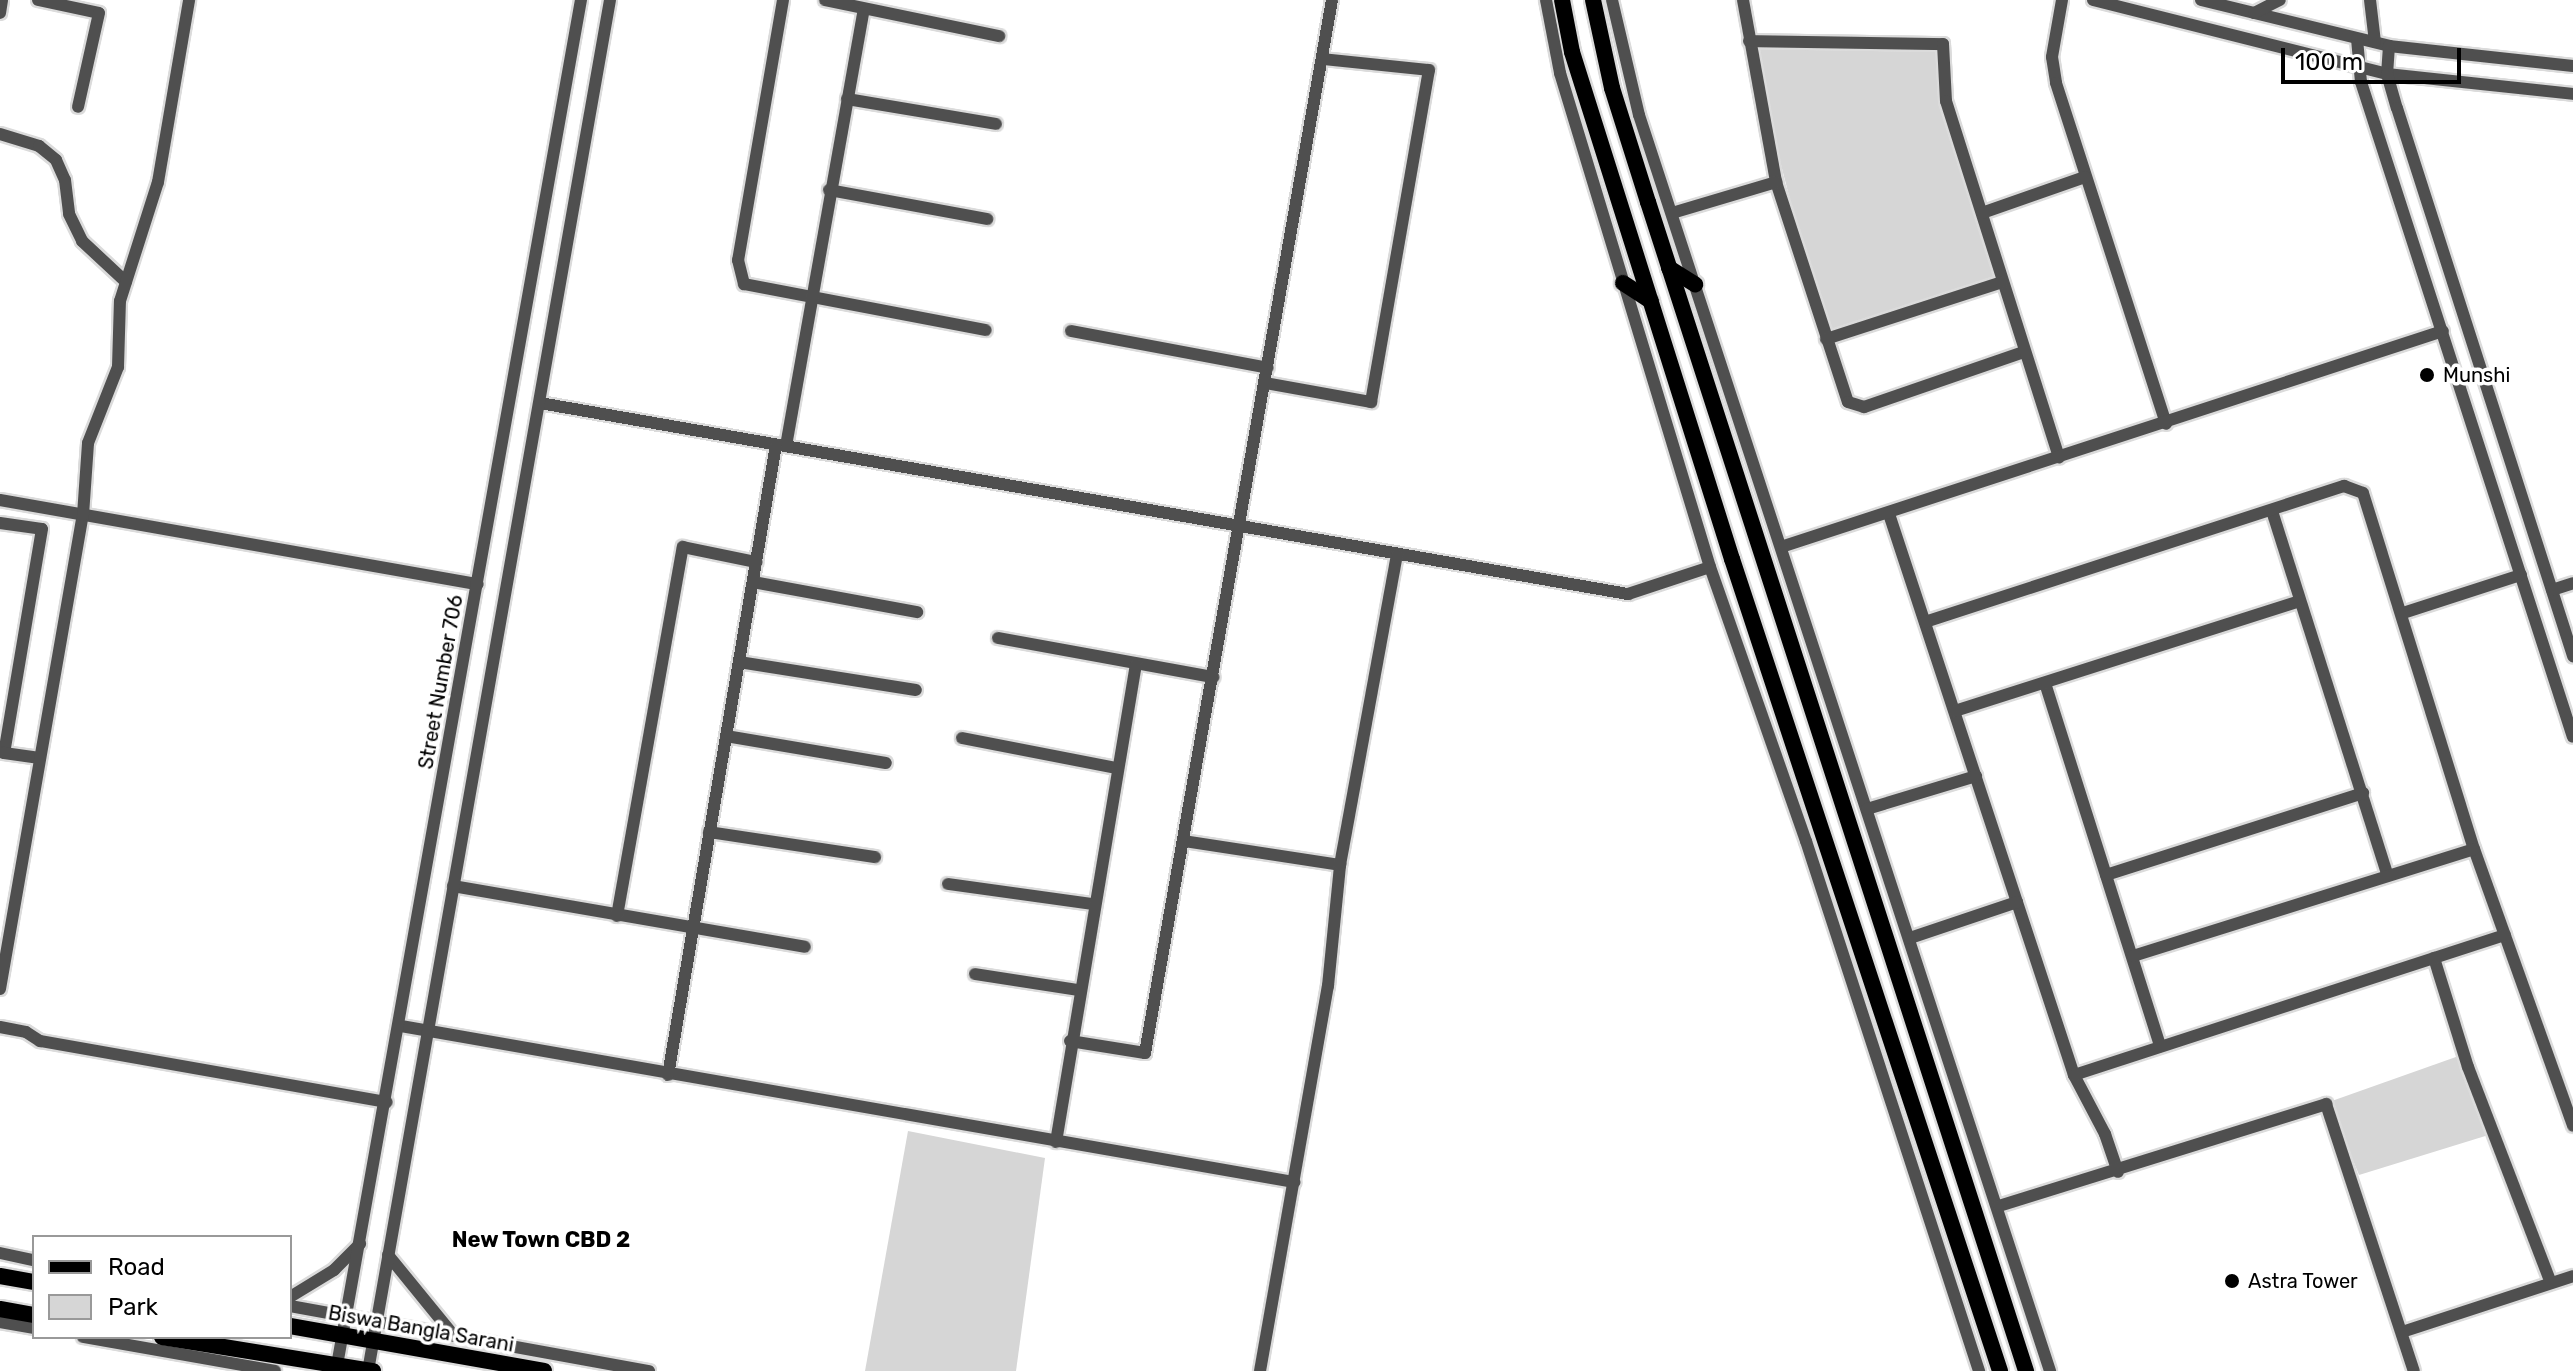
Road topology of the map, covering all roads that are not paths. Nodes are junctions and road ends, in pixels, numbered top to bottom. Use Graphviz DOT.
graph roads {
  1 [pos="2,0"];
  2 [pos="38,0"];
  3 [pos="189,0"];
  4 [pos="581,0"];
  5 [pos="610,0"];
  6 [pos="783,0"];
  7 [pos="825,0"];
  8 [pos="1332,0"];
  9 [pos="1546,0"];
  10 [pos="1562,0"];
  11 [pos="1593,0"];
  12 [pos="1612,0"];
  13 [pos="1743,0"];
  14 [pos="2062,0"];
  15 [pos="2093,0"];
  16 [pos="2201,0"];
  17 [pos="2280,0"];
  18 [pos="2370,0"];
  19 [pos="864,10"];
  20 [pos="0,13"];
  21 [pos="2254,13"];
  22 [pos="999,36"];
  23 [pos="2357,39"];
  24 [pos="1749,41"];
  25 [pos="2375,42"];
  26 [pos="2389,46"];
  27 [pos="1323,59"];
  28 [pos="2573,66"];
  29 [pos="2357,67"];
  30 [pos="2387,74"];
  31 [pos="2573,94"];
  32 [pos="847,99"];
  33 [pos="78,107"];
  34 [pos="996,124"];
  35 [pos="0,134"];
  36 [pos="2085,177"];
  37 [pos="1776,182"];
  38 [pos="829,190"];
  39 [pos="1672,213"];
  40 [pos="1982,213"];
  41 [pos="987,219"];
  42 [pos="1669,268"];
  43 [pos="126,282"];
  44 [pos="2002,282"];
  45 [pos="1623,283"];
  46 [pos="1695,284"];
  47 [pos="809,298"];
  48 [pos="1651,301"];
  49 [pos="986,330"];
  50 [pos="1071,331"];
  51 [pos="2443,331"];
  52 [pos="1826,339"];
  53 [pos="2024,352"];
  54 [pos="1268,368"];
  55 [pos="1265,383"];
  56 [pos="540,403"];
  57 [pos="2166,424"];
  58 [pos="781,445"];
  59 [pos="2059,457"];
  60 [pos="0,500"];
  61 [pos="2272,511"];
  62 [pos="1889,514"];
  63 [pos="83,515"];
  64 [pos="0,523"];
  65 [pos="1239,527"];
  66 [pos="1784,546"];
  67 [pos="1397,555"];
  68 [pos="756,562"];
  69 [pos="1710,567"];
  70 [pos="2521,575"];
  71 [pos="753,582"];
  72 [pos="2573,583"];
  73 [pos="478,584"];
  74 [pos="2552,590"];
  75 [pos="2299,601"];
  76 [pos="917,612"];
  77 [pos="2403,613"];
  78 [pos="1925,622"];
  79 [pos="2567,637"];
  80 [pos="998,638"];
  81 [pos="2544,645"];
  82 [pos="2573,656"];
  83 [pos="739,662"];
  84 [pos="1136,665"];
  85 [pos="1213,677"];
  86 [pos="2045,683"];
  87 [pos="916,690"];
  88 [pos="1955,711"];
  89 [pos="726,736"];
  90 [pos="2573,737"];
  91 [pos="962,738"];
  92 [pos="2,752"];
  93 [pos="40,758"];
  94 [pos="886,763"];
  95 [pos="1116,768"];
  96 [pos="1976,776"];
  97 [pos="2363,793"];
  98 [pos="1867,809"];
  99 [pos="709,832"];
  100 [pos="1184,841"];
  101 [pos="2474,849"];
  102 [pos="875,857"];
  103 [pos="1340,865"];
  104 [pos="2387,874"];
  105 [pos="2106,875"];
  106 [pos="948,884"];
  107 [pos="453,886"];
  108 [pos="2017,902"];
  109 [pos="1093,904"];
  110 [pos="617,916"];
  111 [pos="693,930"];
  112 [pos="2505,935"];
  113 [pos="1910,938"];
  114 [pos="805,947"];
  115 [pos="2133,956"];
  116 [pos="2434,958"];
  117 [pos="975,974"];
  118 [pos="0,989"];
  119 [pos="1078,990"];
  120 [pos="401,1026"];
  121 [pos="0,1027"];
  122 [pos="427,1030"];
  123 [pos="1070,1041"];
  124 [pos="2160,1046"];
  125 [pos="668,1075"];
  126 [pos="2074,1075"];
  127 [pos="387,1102"];
  128 [pos="2573,1125"];
  129 [pos="1056,1142"];
  130 [pos="2118,1172"];
  131 [pos="1294,1182"];
  132 [pos="1999,1206"];
  133 [pos="361,1242"];
  134 [pos="0,1253"];
  135 [pos="388,1255"];
  136 [pos="32,1260"];
  137 [pos="0,1276"];
  138 [pos="2573,1276"];
  139 [pos="32,1282"];
  140 [pos="2551,1283"];
  141 [pos="292,1296"];
  142 [pos="292,1306"];
  143 [pos="0,1309"];
  144 [pos="32,1315"];
  145 [pos="346,1316"];
  146 [pos="0,1322"];
  147 [pos="377,1322"];
  148 [pos="292,1326"];
  149 [pos="32,1328"];
  150 [pos="2402,1332"];
  151 [pos="342,1335"];
  152 [pos="458,1338"];
  153 [pos="94,1339"];
  154 [pos="173,1339"];
  155 [pos="374,1341"];
  156 [pos="337,1368"];
  157 [pos="273,1371"];
  158 [pos="369,1371"];
  159 [pos="544,1371"];
  160 [pos="649,1371"];
  161 [pos="1260,1371"];
  162 [pos="1979,1371"];
  163 [pos="2000,1371"];
  164 [pos="2026,1371"];
  165 [pos="2050,1371"];
  166 [pos="2414,1371"];
  1 -- 20 [label="street"];
  2 -- 33 [label="street"];
  3 -- 43 [label="street"];
  4 -- 73 [label="street, Street Number 706"];
  5 -- 56 [label="street"];
  6 -- 47 [label="street"];
  7 -- 19 [label="street"];
  8 -- 27 [label="street"];
  9 -- 45 [label="street"];
  10 -- 48 [label="main road"];
  11 -- 42 [label="main road"];
  12 -- 39 [label="street"];
  13 -- 24 [label="street"];
  14 -- 36 [label="street"];
  15 -- 29 [label="street"];
  16 -- 21 [label="street"];
  17 -- 21 [label="street"];
  18 -- 25 [label="street"];
  19 -- 22 [label="street"];
  19 -- 32 [label="street"];
  21 -- 23 [label="street"];
  23 -- 25 [label="street"];
  23 -- 29 [label="street"];
  24 -- 37 [label="street"];
  24 -- 40 [label="street"];
  25 -- 26 [label="street"];
  26 -- 28 [label="street"];
  26 -- 30 [label="street"];
  27 -- 54 [label="street"];
  27 -- 55 [label="street"];
  29 -- 30 [label="street"];
  29 -- 51 [label="street"];
  30 -- 31 [label="street"];
  30 -- 74 [label="street"];
  32 -- 34 [label="street"];
  32 -- 38 [label="street"];
  35 -- 43 [label="street"];
  36 -- 40 [label="street"];
  36 -- 57 [label="street"];
  37 -- 39 [label="street"];
  37 -- 52 [label="street"];
  38 -- 41 [label="street"];
  38 -- 47 [label="street"];
  39 -- 46 [label="street"];
  40 -- 44 [label="street"];
  42 -- 46 [label="main road"];
  42 -- 164 [label="main road"];
  43 -- 63 [label="street"];
  44 -- 52 [label="street"];
  44 -- 53 [label="street"];
  45 -- 48 [label="main road"];
  45 -- 69 [label="street"];
  46 -- 66 [label="street"];
  47 -- 49 [label="street"];
  47 -- 58 [label="street"];
  48 -- 163 [label="main road"];
  50 -- 54 [label="street"];
  51 -- 57 [label="street"];
  51 -- 70 [label="street"];
  52 -- 53 [label="street"];
  53 -- 59 [label="street"];
  54 -- 55 [label="street"];
  55 -- 65 [label="street"];
  56 -- 58 [label="street"];
  56 -- 107 [label="street"];
  57 -- 59 [label="street"];
  58 -- 65 [label="street"];
  58 -- 68 [label="street"];
  59 -- 62 [label="street"];
  60 -- 63 [label="street"];
  61 -- 75 [label="street"];
  61 -- 77 [label="street"];
  61 -- 78 [label="street"];
  62 -- 66 [label="street"];
  62 -- 78 [label="street"];
  63 -- 73 [label="street"];
  63 -- 93 [label="street"];
  64 -- 92 [label="street"];
  65 -- 67 [label="street"];
  65 -- 85 [label="street"];
  66 -- 98 [label="street"];
  67 -- 69 [label="street"];
  67 -- 103 [label="street"];
  68 -- 71 [label="street"];
  68 -- 110 [label="street"];
  69 -- 162 [label="street"];
  70 -- 77 [label="street"];
  70 -- 81 [label="street"];
  71 -- 76 [label="street"];
  71 -- 83 [label="street"];
  72 -- 74 [label="street"];
  73 -- 120 [label="street, Street Number 706"];
  74 -- 79 [label="street"];
  75 -- 86 [label="street"];
  75 -- 97 [label="street"];
  77 -- 101 [label="street"];
  78 -- 88 [label="street"];
  79 -- 81 [label="street"];
  79 -- 82 [label="street"];
  80 -- 84 [label="street"];
  81 -- 90 [label="street"];
  83 -- 87 [label="street"];
  83 -- 89 [label="street"];
  84 -- 85 [label="street"];
  84 -- 95 [label="street"];
  85 -- 100 [label="street"];
  86 -- 88 [label="street"];
  86 -- 105 [label="street"];
  88 -- 96 [label="street"];
  89 -- 94 [label="street"];
  89 -- 99 [label="street"];
  91 -- 95 [label="street"];
  92 -- 93 [label="street"];
  93 -- 118 [label="street"];
  95 -- 109 [label="street"];
  96 -- 98 [label="street"];
  96 -- 108 [label="street"];
  97 -- 104 [label="street"];
  97 -- 105 [label="street"];
  98 -- 113 [label="street"];
  99 -- 102 [label="street"];
  99 -- 111 [label="street"];
  100 -- 103 [label="street"];
  100 -- 123 [label="street"];
  101 -- 104 [label="street"];
  101 -- 112 [label="street"];
  103 -- 131 [label="street"];
  104 -- 115 [label="street"];
  105 -- 115 [label="street"];
  106 -- 109 [label="street"];
  107 -- 110 [label="street"];
  107 -- 122 [label="street"];
  108 -- 113 [label="street"];
  108 -- 126 [label="street"];
  109 -- 119 [label="street"];
  110 -- 111 [label="street"];
  111 -- 114 [label="street"];
  111 -- 125 [label="street"];
  112 -- 116 [label="street"];
  112 -- 128 [label="street"];
  113 -- 132 [label="street"];
  115 -- 124 [label="street"];
  116 -- 124 [label="street"];
  116 -- 140 [label="street"];
  117 -- 119 [label="street"];
  119 -- 123 [label="street"];
  120 -- 122 [label="street"];
  120 -- 127 [label="street, Street Number 706"];
  121 -- 127 [label="street"];
  122 -- 125 [label="street"];
  122 -- 135 [label="street"];
  123 -- 129 [label="street"];
  124 -- 126 [label="street"];
  125 -- 129 [label="street"];
  126 -- 130 [label="street"];
  127 -- 133 [label="street, Street Number 706"];
  129 -- 131 [label="street"];
  130 -- 132 [label="street"];
  130 -- 150 [label="street"];
  131 -- 161 [label="street"];
  132 -- 165 [label="street"];
  133 -- 141 [label="street"];
  133 -- 145 [label="street, Street Number 706"];
  134 -- 136 [label="street"];
  135 -- 147 [label="street"];
  135 -- 152 [label="street"];
  137 -- 139 [label="main road"];
  138 -- 140 [label="street"];
  140 -- 150 [label="street"];
  142 -- 145 [label="street"];
  143 -- 144 [label="main road"];
  145 -- 147 [label="street"];
  145 -- 151 [label="street, Street Number 706"];
  146 -- 149 [label="street"];
  147 -- 152 [label="street"];
  147 -- 155 [label="street"];
  148 -- 151 [label="main road, Biswa Bangla Sarani"];
  150 -- 166 [label="street"];
  151 -- 155 [label="main road, Biswa Bangla Sarani"];
  151 -- 156 [label="street, Street Number 706"];
  152 -- 160 [label="street"];
  153 -- 157 [label="street"];
  154 -- 156 [label="main road"];
  155 -- 158 [label="street"];
  155 -- 159 [label="main road, Biswa Bangla Sarani"];
  156 -- 158 [label="main road"];
}
